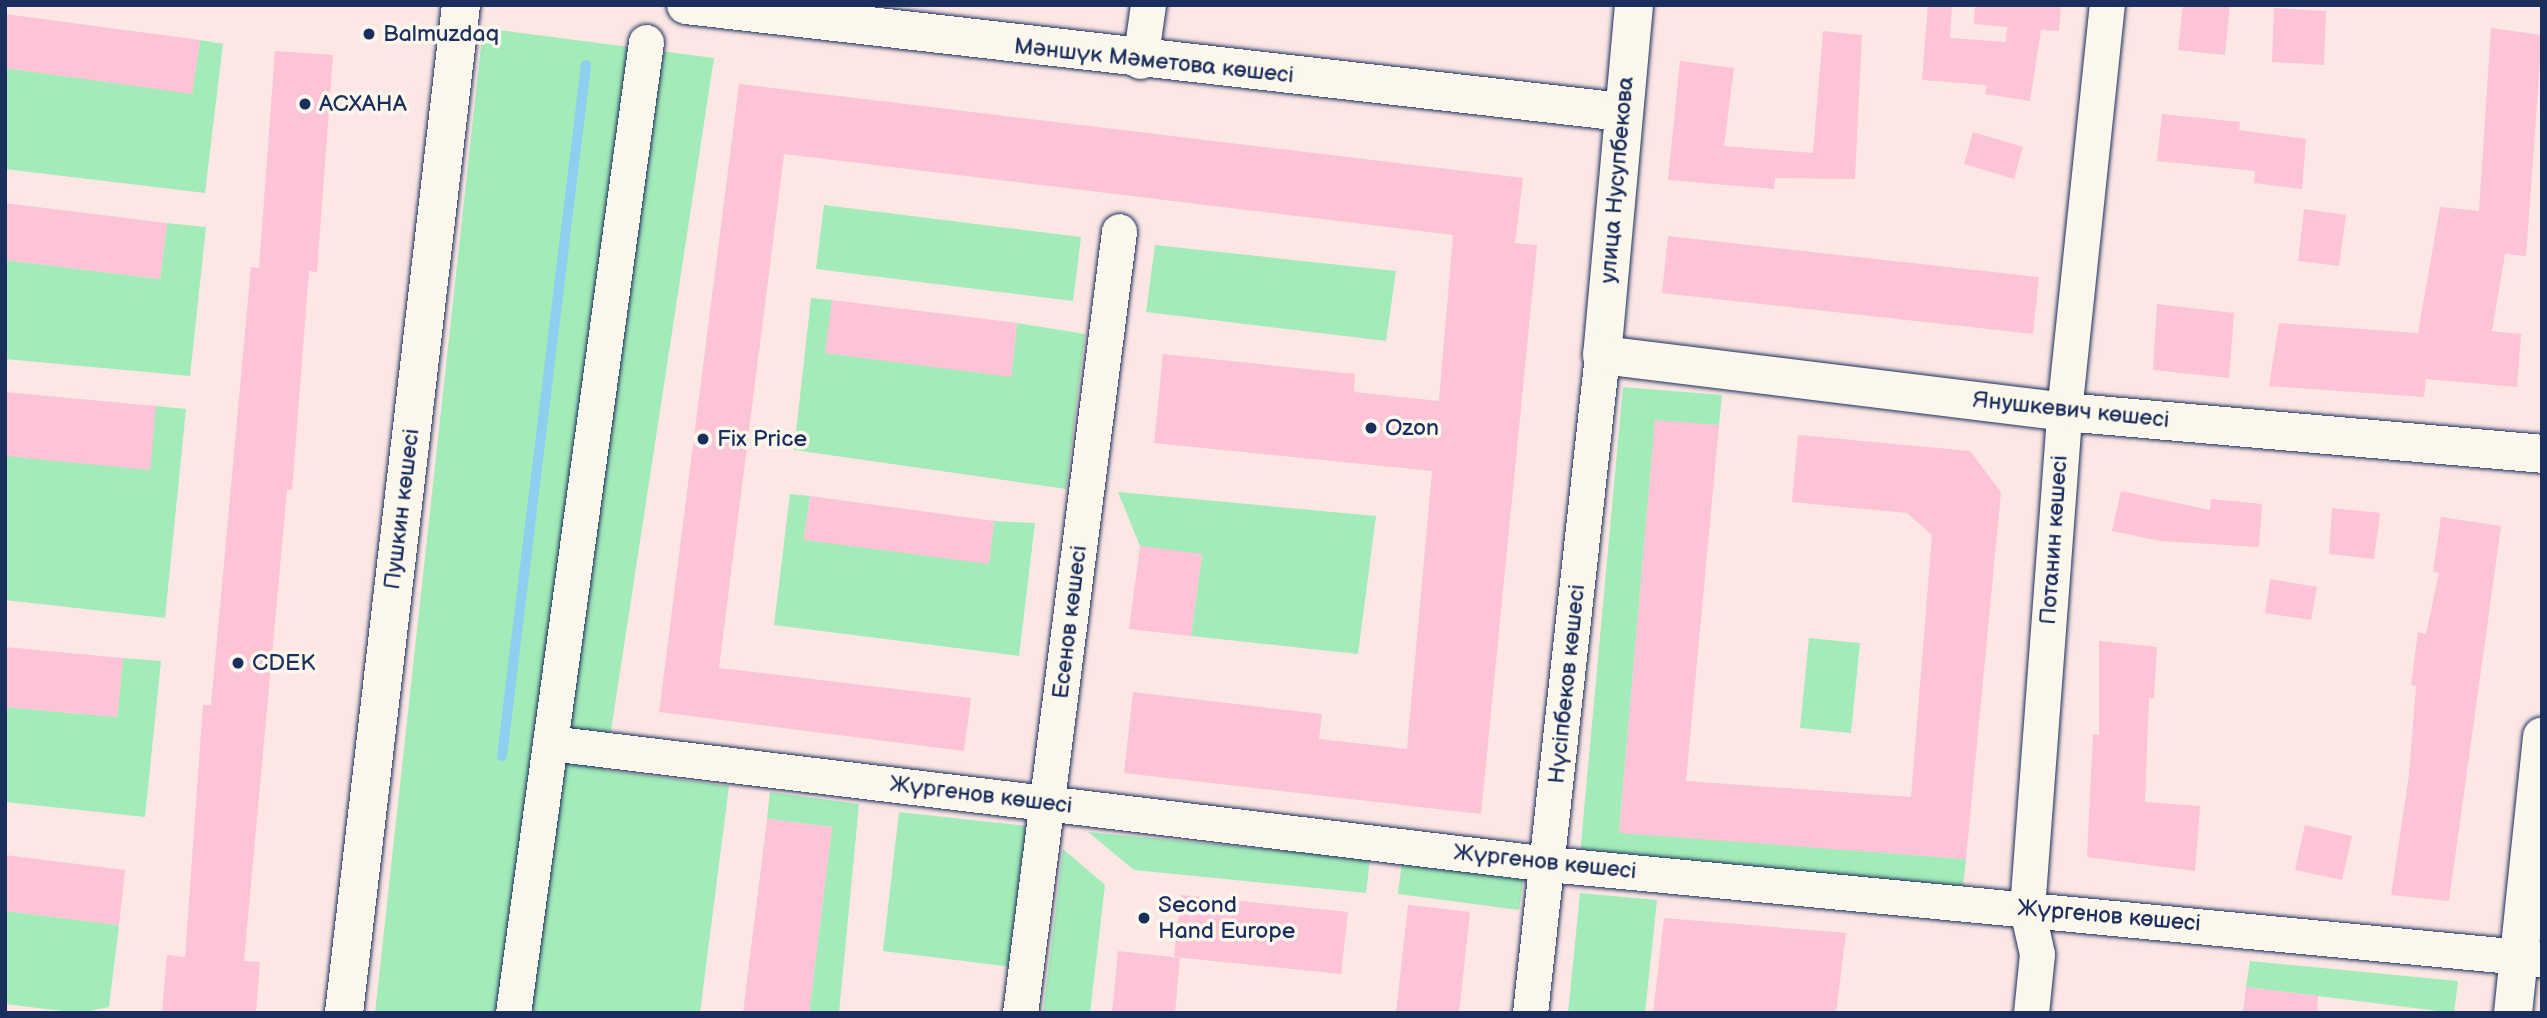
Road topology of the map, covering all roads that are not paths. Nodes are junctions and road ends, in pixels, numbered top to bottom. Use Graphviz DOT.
graph roads {
  1 [pos="461,5"];
  2 [pos="687,5"];
  3 [pos="1148,5"];
  4 [pos="1634,5"];
  5 [pos="2107,5"];
  6 [pos="646,42"];
  7 [pos="1140,61"];
  8 [pos="1622,112"];
  9 [pos="1119,231"];
  10 [pos="1602,355"];
  11 [pos="2064,412"];
  12 [pos="2542,454"];
  13 [pos="2542,737"];
  14 [pos="550,743"];
  15 [pos="1047,804"];
  16 [pos="1548,864"];
  17 [pos="2027,909"];
  18 [pos="2531,958"];
  19 [pos="344,1013"];
  20 [pos="513,1013"];
  21 [pos="1020,1013"];
  22 [pos="1530,1013"];
  23 [pos="2031,1013"];
  24 [pos="2513,1013"];
  1 -- 19 [label="street, Пушкин көшесі"];
  2 -- 7 [label="street, Мәншүк Мәметова көшесі"];
  3 -- 7 [label="street"];
  4 -- 8 [label="street, улица Нусупбекова"];
  5 -- 11 [label="street, Потанин көшесі"];
  6 -- 14 [label="street"];
  7 -- 8 [label="street, Мәншүк Мәметова көшесі"];
  8 -- 10 [label="street, улица Нусупбекова"];
  9 -- 15 [label="street, Есенов көшесі"];
  10 -- 11 [label="street, Янушкевич көшесі"];
  10 -- 16 [label="street, Нүсіпбеков көшесі"];
  11 -- 12 [label="street, Янушкевич көшесі"];
  11 -- 17 [label="street, Потанин көшесі"];
  13 -- 18 [label="street"];
  14 -- 15 [label="street, Жүргенов көшесі"];
  14 -- 20 [label="street"];
  15 -- 16 [label="street, Жүргенов көшесі"];
  15 -- 21 [label="street, Есенов көшесі"];
  16 -- 17 [label="street, Жүргенов көшесі"];
  16 -- 22 [label="street, Нүсіпбеков көшесі"];
  17 -- 18 [label="street, Жүргенов көшесі"];
  17 -- 23 [label="street, Потанин көшесі"];
  18 -- 24 [label="street"];
}
